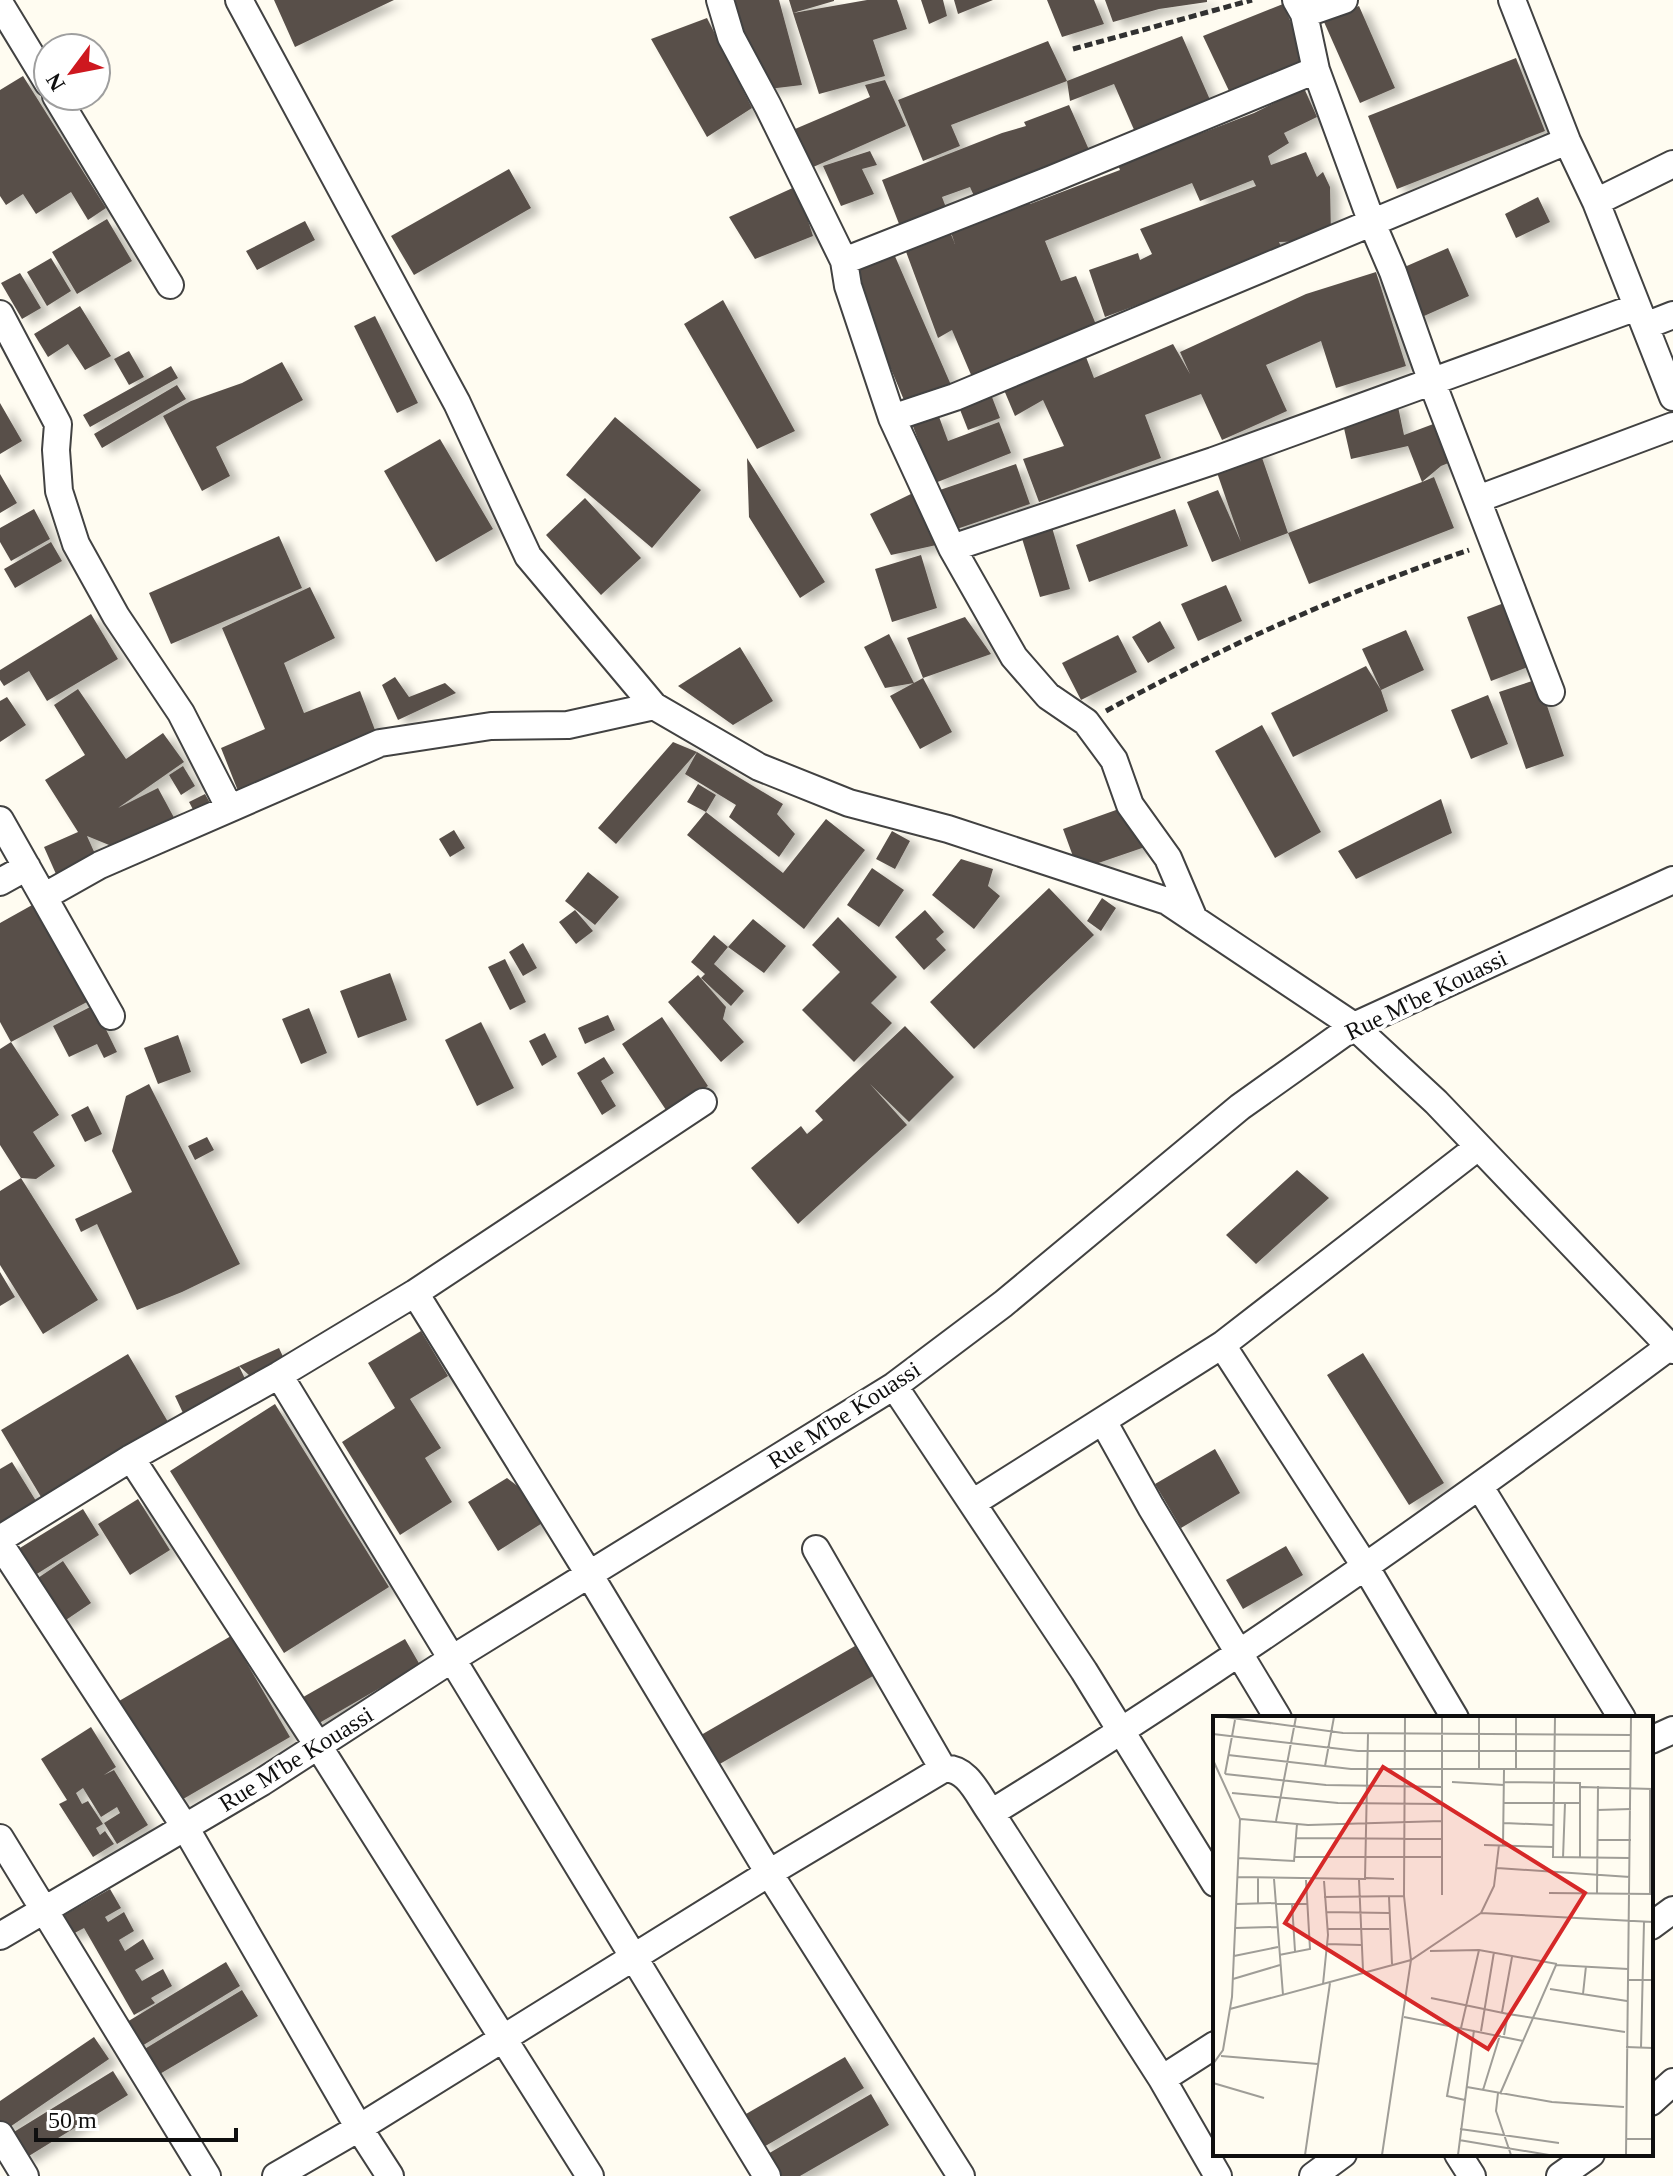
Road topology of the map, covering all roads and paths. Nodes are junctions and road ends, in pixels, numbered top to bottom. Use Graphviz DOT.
graph roads {
  1 [pos="239,0"];
  2 [pos="720,0"];
  3 [pos="1252,0"];
  4 [pos="1344,0"];
  5 [pos="1512,0"];
  6 [pos="0,4"];
  7 [pos="1300,7"];
  8 [pos="1073,49"];
  9 [pos="32,57"];
  10 [pos="1316,70"];
  11 [pos="66,112"];
  12 [pos="1567,141"];
  13 [pos="1673,164"];
  14 [pos="1596,202"];
  15 [pos="1372,223"];
  16 [pos="844,261"];
  17 [pos="170,285"];
  18 [pos="0,314"];
  19 [pos="1673,315"];
  20 [pos="1641,317"];
  21 [pos="1432,382"];
  22 [pos="1673,397"];
  23 [pos="892,418"];
  24 [pos="1673,426"];
  25 [pos="1478,499"];
  26 [pos="1493,542"];
  27 [pos="952,548"];
  28 [pos="1551,692"];
  29 [pos="654,706"];
  30 [pos="1086,722"];
  31 [pos="229,807"];
  32 [pos="0,820"];
  33 [pos="27,867"];
  34 [pos="1673,880"];
  35 [pos="0,882"];
  36 [pos="45,896"];
  37 [pos="1194,919"];
  38 [pos="111,1016"];
  39 [pos="1354,1026"];
  40 [pos="703,1102"];
  41 [pos="1478,1147"];
  42 [pos="415,1293"];
  43 [pos="1222,1345"];
  44 [pos="1671,1349"];
  45 [pos="279,1375"];
  46 [pos="894,1386"];
  47 [pos="1103,1421"];
  48 [pos="131,1458"];
  49 [pos="1480,1487"];
  50 [pos="974,1502"];
  51 [pos="0,1542"];
  52 [pos="816,1549"];
  53 [pos="1365,1566"];
  54 [pos="589,1574"];
  55 [pos="1239,1653"];
  56 [pos="452,1659"];
  57 [pos="1277,1716"];
  58 [pos="1454,1716"];
  59 [pos="1621,1716"];
  60 [pos="1673,1730"];
  61 [pos="1122,1732"];
  62 [pos="1653,1739"];
  63 [pos="319,1747"];
  64 [pos="943,1769"];
  65 [pos="991,1813"];
  66 [pos="185,1827"];
  67 [pos="0,1838"];
  68 [pos="769,1873"];
  69 [pos="1213,1880"];
  70 [pos="44,1908"];
  71 [pos="1673,1910"];
  72 [pos="1653,1925"];
  73 [pos="0,1936"];
  74 [pos="633,1956"];
  75 [pos="501,2037"];
  76 [pos="1213,2046"];
  77 [pos="1162,2079"];
  78 [pos="1673,2082"];
  79 [pos="1653,2100"];
  80 [pos="359,2128"];
  81 [pos="0,2135"];
  82 [pos="1340,2156"];
  83 [pos="1459,2156"];
  84 [pos="1588,2156"];
  85 [pos="25,2176"];
  86 [pos="207,2176"];
  87 [pos="276,2176"];
  88 [pos="390,2176"];
  89 [pos="590,2176"];
  90 [pos="767,2176"];
  91 [pos="961,2176"];
  92 [pos="1218,2176"];
  93 [pos="1313,2176"];
  94 [pos="1472,2176"];
  95 [pos="1560,2176"];
  1 -- 29 [label="street"];
  2 -- 16 [label="street"];
  3 -- 8 [label="path"];
  4 -- 7 [label="street"];
  5 -- 12 [label="street"];
  6 -- 9 [label="street"];
  7 -- 10 [label="street"];
  10 -- 15 [label="street"];
  10 -- 16 [label="street"];
  11 -- 17 [label="street"];
  12 -- 14 [label="street"];
  12 -- 15 [label="street"];
  13 -- 14 [label="street"];
  14 -- 20 [label="street"];
  15 -- 21 [label="street"];
  15 -- 23 [label="street"];
  16 -- 23 [label="street"];
  18 -- 31 [label="street"];
  19 -- 20 [label="street"];
  20 -- 21 [label="street"];
  20 -- 22 [label="street"];
  21 -- 25 [label="street"];
  21 -- 27 [label="street"];
  23 -- 27 [label="street"];
  24 -- 25 [label="street"];
  25 -- 26 [label="street"];
  26 -- 28 [label="street"];
  26 -- 30 [label="path"];
  27 -- 30 [label="street"];
  29 -- 31 [label="street"];
  29 -- 37 [label="street"];
  30 -- 37 [label="street"];
  31 -- 36 [label="street"];
  32 -- 33 [label="street"];
  33 -- 35 [label="street"];
  33 -- 36 [label="street"];
  34 -- 39 [label="street, Rue M'be Kouassi"];
  36 -- 38 [label="street"];
  37 -- 39 [label="street"];
  39 -- 41 [label="street"];
  39 -- 46 [label="street, Rue M'be Kouassi"];
  40 -- 42 [label="street"];
  41 -- 43 [label="street"];
  41 -- 44 [label="street"];
  42 -- 45 [label="street"];
  42 -- 54 [label="street"];
  43 -- 47 [label="street"];
  43 -- 53 [label="street"];
  44 -- 49 [label="street"];
  45 -- 48 [label="street"];
  45 -- 56 [label="street"];
  46 -- 50 [label="street"];
  46 -- 54 [label="street, Rue M'be Kouassi"];
  47 -- 50 [label="street"];
  47 -- 55 [label="street"];
  48 -- 51 [label="street"];
  48 -- 63 [label="street"];
  49 -- 53 [label="street"];
  49 -- 59 [label="street"];
  50 -- 61 [label="street"];
  51 -- 66 [label="street"];
  52 -- 64 [label="street"];
  53 -- 55 [label="street"];
  53 -- 58 [label="street"];
  54 -- 56 [label="street, Rue M'be Kouassi"];
  54 -- 68 [label="street"];
  55 -- 57 [label="street"];
  55 -- 61 [label="street"];
  56 -- 63 [label="street, Rue M'be Kouassi"];
  56 -- 74 [label="street"];
  60 -- 62 [label="street"];
  61 -- 65 [label="street"];
  61 -- 69 [label="street"];
  63 -- 66 [label="street, Rue M'be Kouassi"];
  63 -- 75 [label="street"];
  64 -- 65 [label="street"];
  64 -- 68 [label="street"];
  65 -- 77 [label="street"];
  66 -- 70 [label="street, Rue M'be Kouassi"];
  66 -- 80 [label="street"];
  67 -- 70 [label="street"];
  68 -- 74 [label="street"];
  68 -- 91 [label="street"];
  70 -- 73 [label="street, Rue M'be Kouassi"];
  70 -- 86 [label="street"];
  71 -- 72 [label="street"];
  74 -- 75 [label="street"];
  74 -- 90 [label="street"];
  75 -- 80 [label="street"];
  75 -- 89 [label="street"];
  76 -- 77 [label="street"];
  77 -- 92 [label="street"];
  78 -- 79 [label="street"];
  80 -- 87 [label="street"];
  80 -- 88 [label="street"];
  81 -- 85 [label="street"];
  82 -- 93 [label="street"];
  83 -- 94 [label="street"];
  84 -- 95 [label="street"];
}
